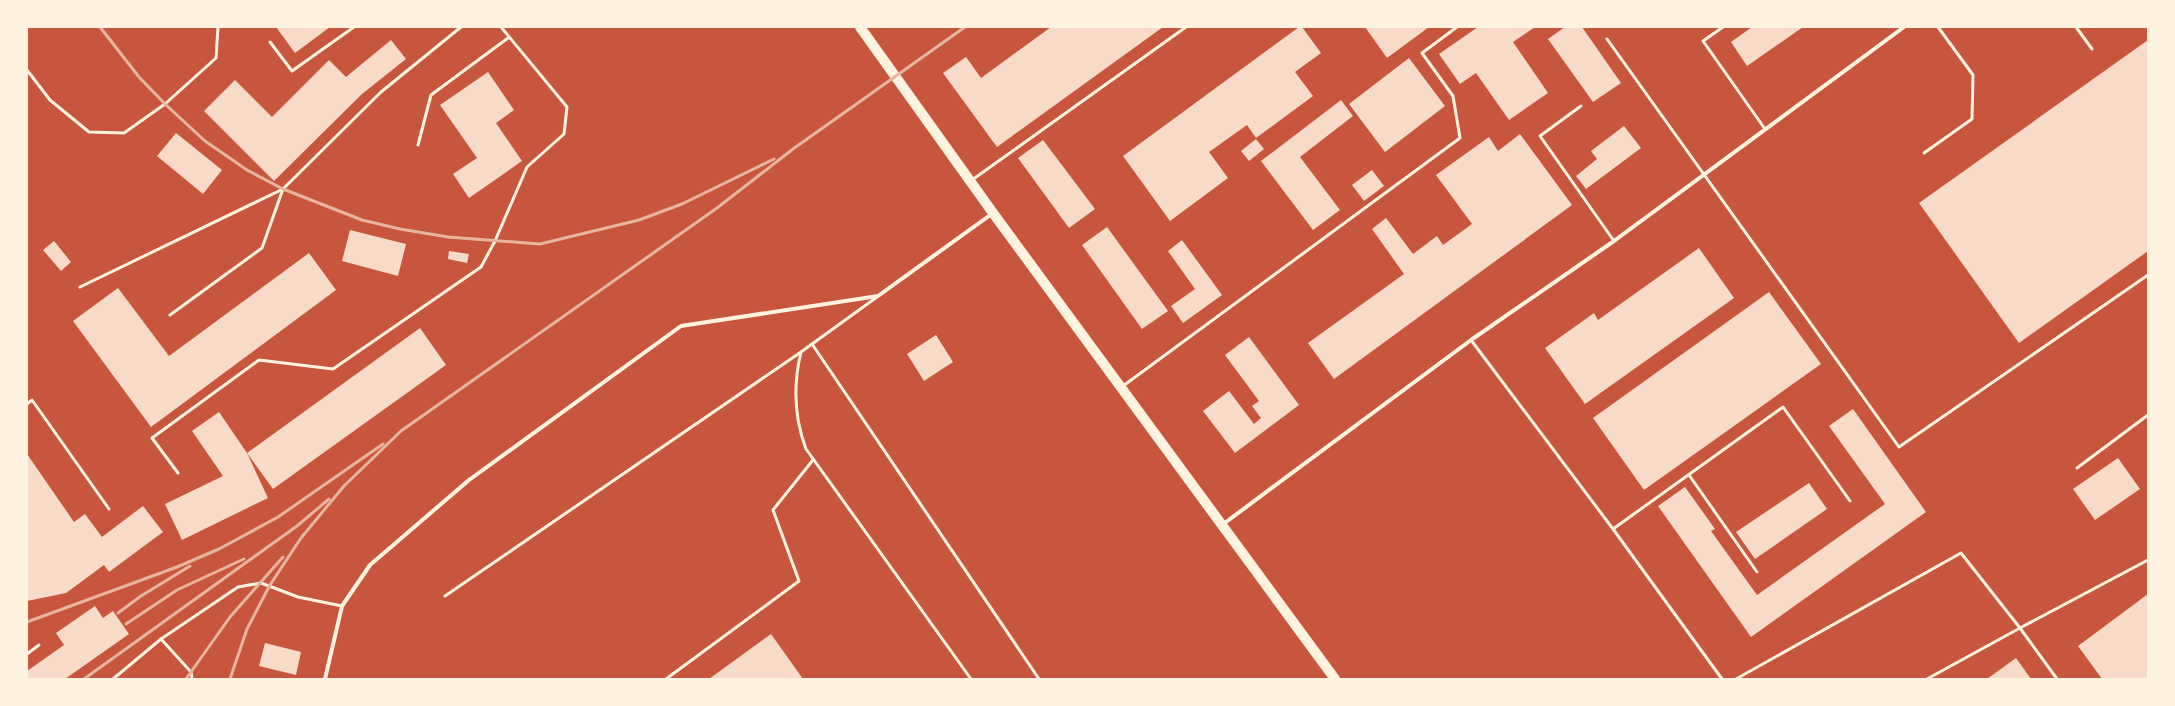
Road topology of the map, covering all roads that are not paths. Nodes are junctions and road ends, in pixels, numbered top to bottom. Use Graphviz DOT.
graph roads {
  1 [pos="218,27"];
  2 [pos="354,27"];
  3 [pos="461,27"];
  4 [pos="501,27"];
  5 [pos="860,27"];
  6 [pos="1186,27"];
  7 [pos="1457,27"];
  8 [pos="1723,27"];
  9 [pos="1904,27"];
  10 [pos="1938,27"];
  11 [pos="2076,27"];
  12 [pos="508,38"];
  13 [pos="1608,40"];
  14 [pos="270,42"];
  15 [pos="2092,50"];
  16 [pos="27,70"];
  17 [pos="1581,106"];
  18 [pos="1765,129"];
  19 [pos="418,145"];
  20 [pos="1924,153"];
  21 [pos="1705,174"];
  22 [pos="971,181"];
  23 [pos="283,189"];
  24 [pos="993,213"];
  25 [pos="1614,241"];
  26 [pos="2148,275"];
  27 [pos="80,287"];
  28 [pos="878,296"];
  29 [pos="170,315"];
  30 [pos="1471,340"];
  31 [pos="812,344"];
  32 [pos="801,352"];
  33 [pos="1122,387"];
  34 [pos="27,404"];
  35 [pos="2148,415"];
  36 [pos="813,460"];
  37 [pos="2077,468"];
  38 [pos="178,473"];
  39 [pos="1689,474"];
  40 [pos="1850,501"];
  41 [pos="109,509"];
  42 [pos="1222,525"];
  43 [pos="1614,529"];
  44 [pos="2148,560"];
  45 [pos="1757,572"];
  46 [pos="445,596"];
  47 [pos="342,606"];
  48 [pos="2020,628"];
  49 [pos="161,639"];
  50 [pos="39,645"];
  51 [pos="27,654"];
  52 [pos="113,679"];
  53 [pos="192,679"];
  54 [pos="325,679"];
  55 [pos="666,679"];
  56 [pos="971,679"];
  57 [pos="1039,679"];
  58 [pos="1335,679"];
  59 [pos="1722,679"];
  60 [pos="1736,679"];
  61 [pos="1927,679"];
  62 [pos="2057,679"];
  1 -- 16 [label="lane"];
  2 -- 14 [label="lane"];
  3 -- 23 [label="lane"];
  4 -- 12 [label="lane"];
  5 -- 22 [label="main road"];
  6 -- 22 [label="lane"];
  7 -- 33 [label="lane"];
  8 -- 18 [label="lane"];
  9 -- 18 [label="street"];
  10 -- 20 [label="lane"];
  11 -- 15 [label="lane"];
  12 -- 19 [label="lane"];
  12 -- 38 [label="lane"];
  13 -- 21 [label="lane"];
  17 -- 25 [label="lane"];
  18 -- 21 [label="street"];
  21 -- 25 [label="street"];
  21 -- 26 [label="lane"];
  22 -- 24 [label="main road"];
  23 -- 27 [label="lane"];
  23 -- 29 [label="lane"];
  24 -- 28 [label="street"];
  24 -- 33 [label="main road"];
  25 -- 30 [label="street"];
  28 -- 31 [label="lane"];
  28 -- 47 [label="street"];
  30 -- 42 [label="street"];
  30 -- 43 [label="lane"];
  31 -- 32 [label="lane"];
  31 -- 57 [label="lane"];
  32 -- 36 [label="lane"];
  32 -- 46 [label="lane"];
  33 -- 42 [label="main road"];
  34 -- 41 [label="lane"];
  35 -- 37 [label="lane"];
  36 -- 55 [label="lane"];
  36 -- 56 [label="lane"];
  39 -- 40 [label="lane"];
  39 -- 43 [label="lane"];
  39 -- 45 [label="lane"];
  42 -- 58 [label="main road"];
  43 -- 59 [label="lane"];
  44 -- 48 [label="lane"];
  47 -- 49 [label="lane"];
  47 -- 54 [label="street"];
  48 -- 60 [label="lane"];
  48 -- 61 [label="lane"];
  48 -- 62 [label="lane"];
  49 -- 52 [label="lane"];
  49 -- 53 [label="lane"];
  50 -- 51 [label="lane"];
}
